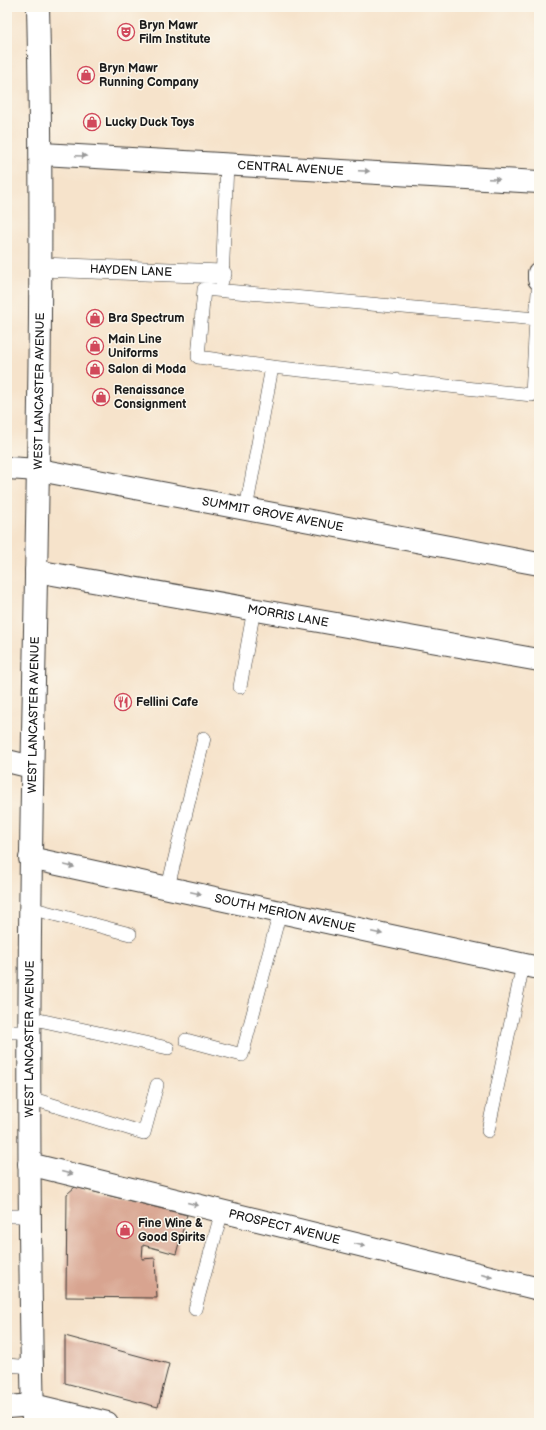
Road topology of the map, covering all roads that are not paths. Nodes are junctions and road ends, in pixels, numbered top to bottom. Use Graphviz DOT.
graph roads {
  1 [pos="38,7"];
  2 [pos="42,154"];
  3 [pos="227,164"];
  4 [pos="539,182"];
  5 [pos="41,267"];
  6 [pos="539,273"];
  7 [pos="539,279"];
  8 [pos="222,283"];
  9 [pos="536,319"];
  10 [pos="272,367"];
  11 [pos="7,468"];
  12 [pos="38,470"];
  13 [pos="246,509"];
  14 [pos="539,564"];
  15 [pos="36,571"];
  16 [pos="254,610"];
  17 [pos="539,660"];
  18 [pos="240,687"];
  19 [pos="204,738"];
  20 [pos="7,761"];
  21 [pos="32,767"];
  22 [pos="30,858"];
  23 [pos="168,887"];
  24 [pos="30,908"];
  25 [pos="280,912"];
  26 [pos="130,934"];
  27 [pos="531,966"];
  28 [pos="30,1025"];
  29 [pos="7,1032"];
  30 [pos="186,1040"];
  31 [pos="168,1048"];
  32 [pos="157,1085"];
  33 [pos="30,1098"];
  34 [pos="488,1132"];
  35 [pos="29,1164"];
  36 [pos="222,1211"];
  37 [pos="7,1216"];
  38 [pos="30,1216"];
  39 [pos="539,1289"];
  40 [pos="195,1309"];
  41 [pos="7,1365"];
  42 [pos="32,1367"];
  43 [pos="7,1407"];
  44 [pos="33,1414"];
  45 [pos="107,1423"];
  1 -- 2 [label="main road, WEST LANCASTER AVENUE"];
  2 -- 3 [label="main road, CENTRAL AVENUE, one-way"];
  2 -- 5 [label="main road, WEST LANCASTER AVENUE"];
  3 -- 4 [label="main road, CENTRAL AVENUE, one-way"];
  3 -- 8 [label="lane"];
  5 -- 8 [label="street, HAYDEN LANE"];
  5 -- 12 [label="main road, WEST LANCASTER AVENUE"];
  6 -- 7 [label="main road"];
  7 -- 9 [label="lane"];
  8 -- 9 [label="lane"];
  8 -- 10 [label="lane"];
  9 -- 10 [label="lane"];
  10 -- 13 [label="lane"];
  11 -- 12 [label="main road, SUMMIT GROVE AVENUE"];
  12 -- 13 [label="main road, SUMMIT GROVE AVENUE"];
  12 -- 15 [label="main road, WEST LANCASTER AVENUE"];
  13 -- 14 [label="main road, SUMMIT GROVE AVENUE"];
  15 -- 16 [label="main road, MORRIS LANE"];
  15 -- 21 [label="main road, WEST LANCASTER AVENUE"];
  16 -- 17 [label="main road, MORRIS LANE"];
  16 -- 18 [label="lane"];
  19 -- 23 [label="lane"];
  20 -- 21 [label="main road"];
  21 -- 22 [label="main road, WEST LANCASTER AVENUE"];
  22 -- 23 [label="main road, SOUTH MERION AVENUE, one-way"];
  22 -- 24 [label="main road, WEST LANCASTER AVENUE"];
  23 -- 25 [label="main road, SOUTH MERION AVENUE, one-way"];
  24 -- 26 [label="lane"];
  24 -- 28 [label="main road, WEST LANCASTER AVENUE"];
  25 -- 27 [label="main road, SOUTH MERION AVENUE, one-way"];
  25 -- 30 [label="lane"];
  27 -- 34 [label="lane"];
  28 -- 29 [label="lane"];
  28 -- 31 [label="lane"];
  28 -- 33 [label="main road, WEST LANCASTER AVENUE"];
  32 -- 33 [label="lane"];
  33 -- 35 [label="main road, WEST LANCASTER AVENUE"];
  35 -- 36 [label="main road, PROSPECT AVENUE, one-way"];
  35 -- 38 [label="main road, WEST LANCASTER AVENUE"];
  36 -- 39 [label="main road, PROSPECT AVENUE, one-way"];
  36 -- 40 [label="lane"];
  37 -- 38 [label="lane"];
  38 -- 42 [label="main road, WEST LANCASTER AVENUE"];
  41 -- 42 [label="lane"];
  42 -- 44 [label="main road, WEST LANCASTER AVENUE"];
  43 -- 44 [label="main road"];
  44 -- 45 [label="main road"];
}
